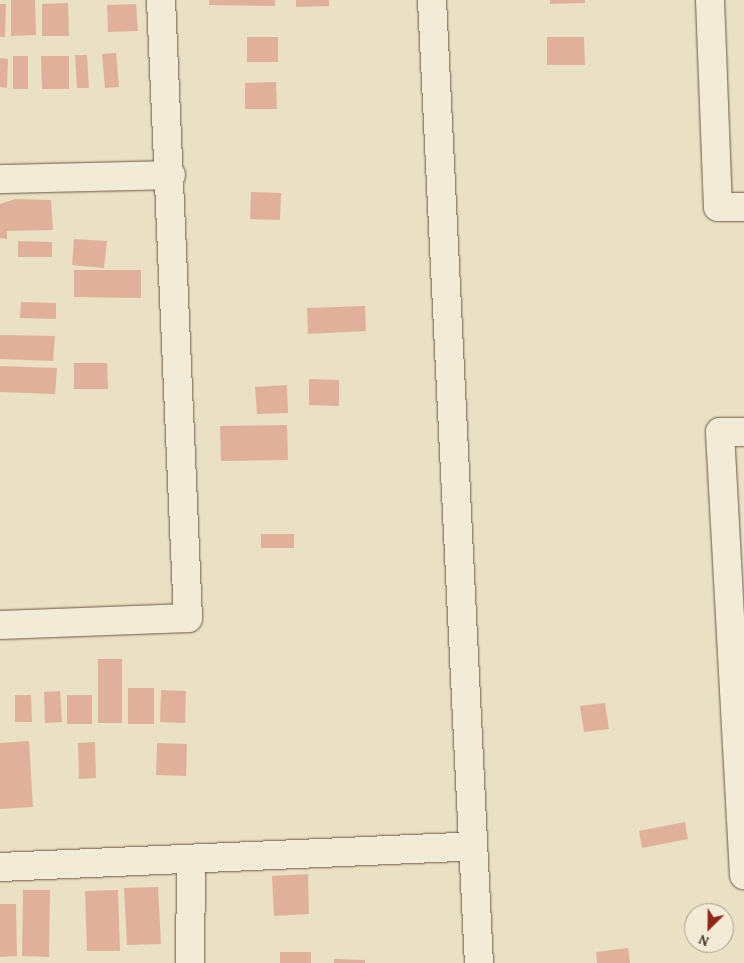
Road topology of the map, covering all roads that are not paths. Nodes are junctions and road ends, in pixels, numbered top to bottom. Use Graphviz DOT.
graph roads {
  1 [pos="162,0"];
  2 [pos="432,0"];
  3 [pos="710,0"];
  4 [pos="171,175"];
  5 [pos="0,179"];
  6 [pos="744,207"];
  7 [pos="744,432"];
  8 [pos="0,625"];
  9 [pos="473,846"];
  10 [pos="191,861"];
  11 [pos="0,867"];
  12 [pos="744,875"];
  13 [pos="190,963"];
  14 [pos="479,963"];
  1 -- 4 [label="street"];
  2 -- 9 [label="street"];
  3 -- 6 [label="street"];
  4 -- 5 [label="street"];
  4 -- 8 [label="street"];
  7 -- 12 [label="street"];
  9 -- 10 [label="street"];
  9 -- 14 [label="street"];
  10 -- 11 [label="street"];
  10 -- 13 [label="street"];
}
